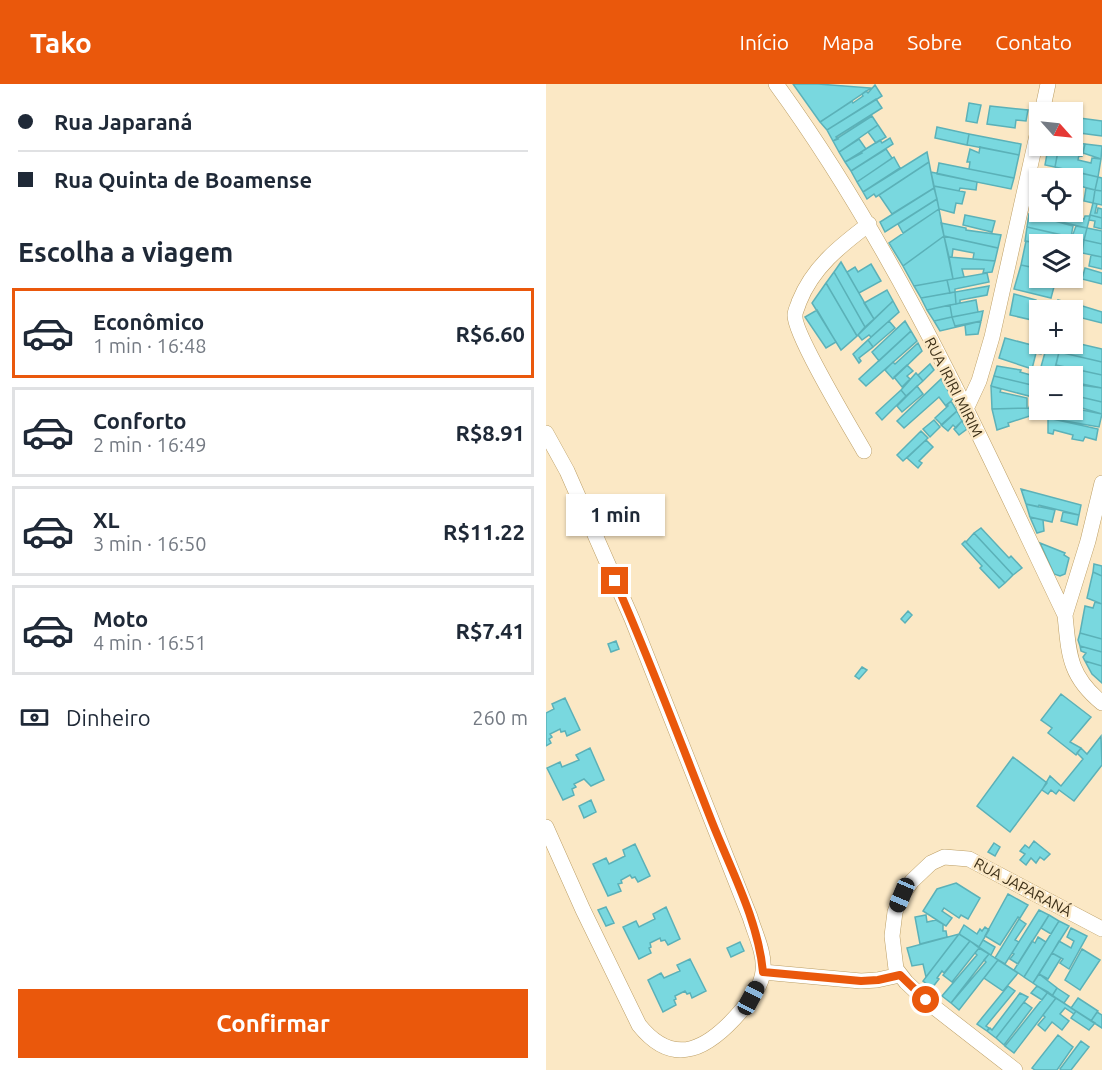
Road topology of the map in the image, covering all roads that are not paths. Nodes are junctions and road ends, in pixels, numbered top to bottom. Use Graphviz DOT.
graph roads {
  1 [pos="776,84"];
  2 [pos="1048,84"];
  3 [pos="1044,102"];
  4 [pos="1032,156"];
  5 [pos="869,224"];
  6 [pos="966,409"];
  7 [pos="547,436"];
  8 [pos="864,451"];
  9 [pos="1102,483"];
  10 [pos="1065,615"];
  11 [pos="1102,703"];
  12 [pos="546,826"];
  13 [pos="1102,929"];
  14 [pos="763,972"];
  15 [pos="900,975"];
  16 [pos="1016,1070"];
  1 -- 5 [label="street, RUA IRIRI MIRIM"];
  2 -- 3 [label="street"];
  4 -- 6 [label="street"];
  5 -- 6 [label="street, RUA IRIRI MIRIM"];
  5 -- 8 [label="street"];
  6 -- 10 [label="street, RUA IRIRI MIRIM"];
  7 -- 14 [label="street"];
  9 -- 10 [label="street"];
  10 -- 11 [label="street, RUA IRIRI MIRIM"];
  12 -- 14 [label="street"];
  13 -- 15 [label="street, RUA JAPARANÁ"];
  14 -- 15 [label="street"];
  15 -- 16 [label="street"];
}
